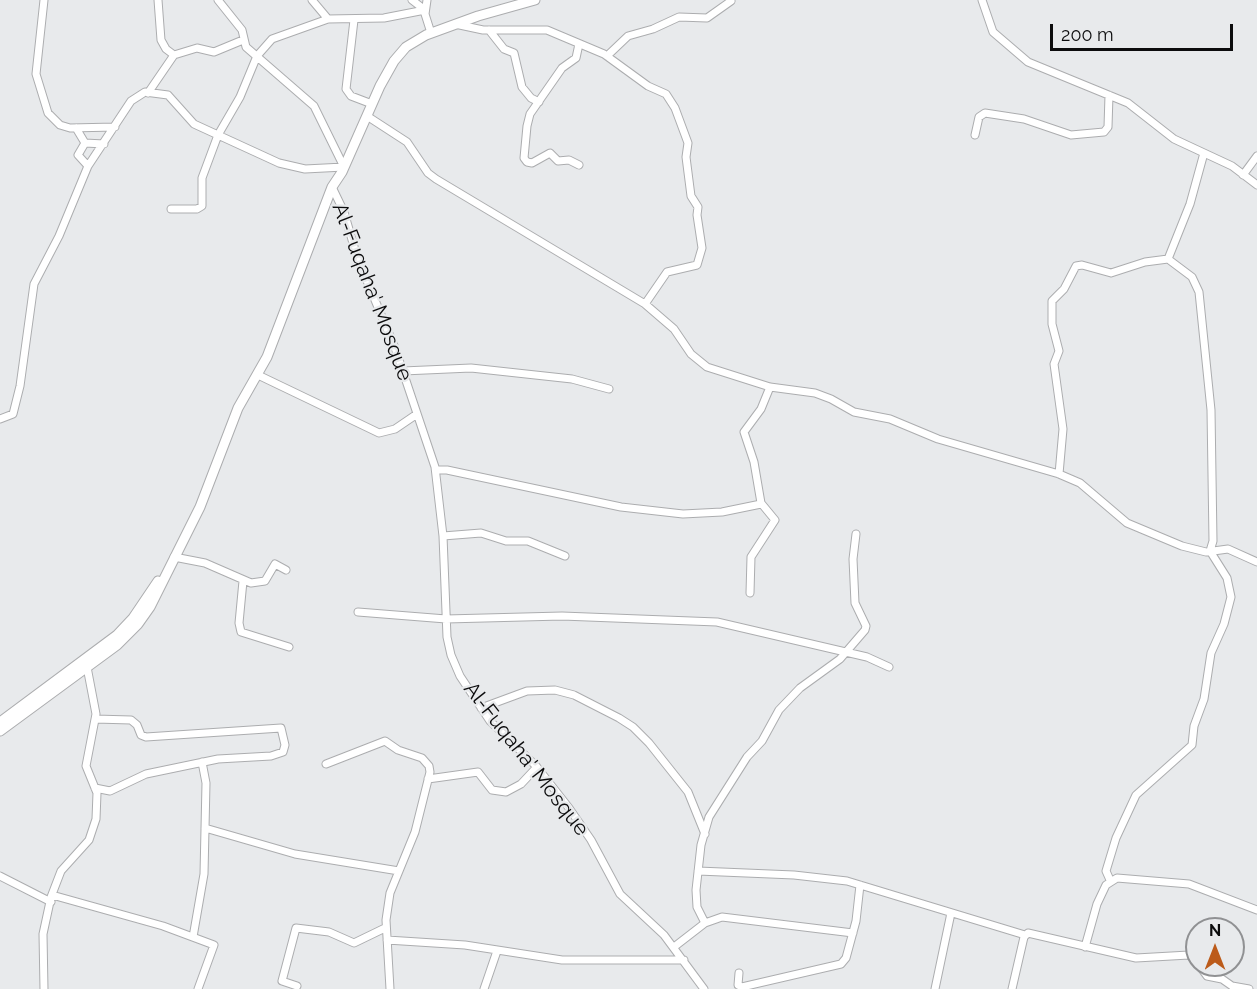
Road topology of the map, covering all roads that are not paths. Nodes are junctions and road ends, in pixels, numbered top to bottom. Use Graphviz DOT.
graph roads {
  1 [pos="44,0"];
  2 [pos="158,0"];
  3 [pos="210,0"];
  4 [pos="218,0"];
  5 [pos="312,0"];
  6 [pos="412,0"];
  7 [pos="427,0"];
  8 [pos="535,0"];
  9 [pos="982,0"];
  10 [pos="731,1"];
  11 [pos="425,10"];
  12 [pos="328,19"];
  13 [pos="354,20"];
  14 [pos="455,24"];
  15 [pos="489,30"];
  16 [pos="431,33"];
  17 [pos="243,40"];
  18 [pos="579,44"];
  19 [pos="174,55"];
  20 [pos="257,56"];
  21 [pos="607,56"];
  22 [pos="148,93"];
  23 [pos="1109,95"];
  24 [pos="539,102"];
  25 [pos="372,104"];
  26 [pos="367,116"];
  27 [pos="115,127"];
  28 [pos="76,128"];
  29 [pos="218,135"];
  30 [pos="975,135"];
  31 [pos="86,143"];
  32 [pos="104,144"];
  33 [pos="1204,153"];
  34 [pos="1257,156"];
  35 [pos="579,165"];
  36 [pos="88,166"];
  37 [pos="344,167"];
  38 [pos="1243,175"];
  39 [pos="1257,184"];
  40 [pos="332,187"];
  41 [pos="171,209"];
  42 [pos="1168,259"];
  43 [pos="645,304"];
  44 [pos="404,371"];
  45 [pos="258,375"];
  46 [pos="770,387"];
  47 [pos="609,389"];
  48 [pos="417,414"];
  49 [pos="0,419"];
  50 [pos="436,470"];
  51 [pos="1059,474"];
  52 [pos="761,504"];
  53 [pos="856,534"];
  54 [pos="443,536"];
  55 [pos="1210,551"];
  56 [pos="565,556"];
  57 [pos="174,557"];
  58 [pos="1257,562"];
  59 [pos="286,570"];
  60 [pos="243,581"];
  61 [pos="750,594"];
  62 [pos="357,612"];
  63 [pos="446,619"];
  64 [pos="289,647"];
  65 [pos="847,653"];
  66 [pos="87,667"];
  67 [pos="889,667"];
  68 [pos="481,708"];
  69 [pos="95,719"];
  70 [pos="0,722"];
  71 [pos="0,732"];
  72 [pos="202,762"];
  73 [pos="326,764"];
  74 [pos="537,767"];
  75 [pos="428,779"];
  76 [pos="95,788"];
  77 [pos="205,828"];
  78 [pos="705,834"];
  79 [pos="399,871"];
  80 [pos="698,871"];
  81 [pos="0,876"];
  82 [pos="1110,880"];
  83 [pos="860,885"];
  84 [pos="51,899"];
  85 [pos="1257,910"];
  86 [pos="951,913"];
  87 [pos="705,923"];
  88 [pos="385,928"];
  89 [pos="853,933"];
  90 [pos="1025,935"];
  91 [pos="193,937"];
  92 [pos="387,940"];
  93 [pos="674,947"];
  94 [pos="1085,947"];
  95 [pos="497,951"];
  96 [pos="1185,955"];
  97 [pos="684,960"];
  98 [pos="739,973"];
  99 [pos="1215,977"];
  100 [pos="297,986"];
  101 [pos="44,989"];
  102 [pos="198,989"];
  103 [pos="390,989"];
  104 [pos="484,989"];
  105 [pos="704,989"];
  106 [pos="935,989"];
  107 [pos="1012,989"];
  108 [pos="1249,989"];
  1 -- 28 [label="street"];
  2 -- 19 [label="street"];
  3 -- 4 [label="street"];
  4 -- 17 [label="street"];
  5 -- 12 [label="street"];
  6 -- 11 [label="street"];
  7 -- 11 [label="street"];
  8 -- 14 [label="main road"];
  9 -- 23 [label="street"];
  10 -- 21 [label="street"];
  11 -- 13 [label="street"];
  11 -- 16 [label="street"];
  12 -- 13 [label="street"];
  12 -- 20 [label="street"];
  13 -- 25 [label="street"];
  14 -- 15 [label="street"];
  14 -- 16 [label="main road"];
  15 -- 18 [label="street"];
  15 -- 24 [label="street"];
  16 -- 25 [label="main road"];
  17 -- 19 [label="street"];
  17 -- 20 [label="street"];
  18 -- 21 [label="street"];
  18 -- 24 [label="street"];
  19 -- 22 [label="street"];
  20 -- 29 [label="street"];
  20 -- 37 [label="street"];
  21 -- 43 [label="street"];
  22 -- 27 [label="street"];
  22 -- 29 [label="street"];
  23 -- 30 [label="street"];
  23 -- 33 [label="street"];
  24 -- 35 [label="street"];
  25 -- 26 [label="main road"];
  26 -- 37 [label="main road"];
  26 -- 43 [label="street"];
  27 -- 28 [label="street"];
  27 -- 32 [label="street"];
  28 -- 31 [label="street"];
  29 -- 37 [label="street"];
  29 -- 41 [label="street"];
  31 -- 32 [label="street"];
  31 -- 36 [label="street"];
  32 -- 36 [label="street"];
  33 -- 38 [label="street"];
  33 -- 42 [label="street"];
  34 -- 38 [label="street"];
  36 -- 49 [label="street"];
  37 -- 40 [label="main road"];
  38 -- 39 [label="street"];
  40 -- 44 [label="street, Al-Fuqaha' Mosque"];
  40 -- 45 [label="main road"];
  42 -- 51 [label="street"];
  42 -- 55 [label="street"];
  43 -- 46 [label="street"];
  44 -- 47 [label="street"];
  44 -- 48 [label="street, Al-Fuqaha' Mosque"];
  45 -- 48 [label="street"];
  45 -- 57 [label="main road"];
  46 -- 51 [label="street"];
  46 -- 52 [label="street"];
  48 -- 50 [label="street, Al-Fuqaha' Mosque"];
  50 -- 52 [label="street"];
  50 -- 54 [label="street, Al-Fuqaha' Mosque"];
  51 -- 55 [label="street"];
  52 -- 61 [label="street"];
  53 -- 65 [label="street"];
  54 -- 56 [label="street"];
  54 -- 63 [label="street, Al-Fuqaha' Mosque"];
  55 -- 58 [label="street"];
  55 -- 82 [label="street"];
  57 -- 60 [label="street"];
  57 -- 66 [label="main road"];
  57 -- 70 [label="main road"];
  59 -- 60 [label="street"];
  60 -- 64 [label="street"];
  62 -- 63 [label="street"];
  63 -- 65 [label="street"];
  63 -- 68 [label="street, Al-Fuqaha' Mosque"];
  65 -- 67 [label="street"];
  65 -- 78 [label="street"];
  66 -- 69 [label="street"];
  66 -- 71 [label="main road"];
  68 -- 74 [label="street, Al-Fuqaha' Mosque"];
  68 -- 78 [label="street"];
  69 -- 72 [label="street"];
  69 -- 76 [label="street"];
  72 -- 76 [label="street"];
  72 -- 77 [label="street"];
  73 -- 75 [label="street"];
  74 -- 75 [label="street"];
  74 -- 93 [label="street, Al-Fuqaha' Mosque"];
  75 -- 79 [label="street"];
  76 -- 84 [label="street"];
  77 -- 79 [label="street"];
  77 -- 91 [label="street"];
  78 -- 80 [label="street"];
  79 -- 88 [label="street"];
  80 -- 83 [label="street"];
  80 -- 87 [label="street"];
  81 -- 84 [label="street"];
  82 -- 85 [label="street"];
  82 -- 94 [label="street"];
  83 -- 86 [label="street"];
  83 -- 89 [label="street"];
  84 -- 91 [label="street"];
  84 -- 101 [label="street"];
  86 -- 90 [label="street"];
  86 -- 106 [label="street"];
  87 -- 89 [label="street"];
  87 -- 93 [label="street"];
  88 -- 92 [label="street"];
  88 -- 100 [label="street"];
  89 -- 98 [label="street"];
  90 -- 94 [label="street"];
  90 -- 107 [label="street"];
  91 -- 102 [label="street"];
  92 -- 95 [label="street"];
  92 -- 103 [label="street"];
  93 -- 97 [label="street, Al-Fuqaha' Mosque"];
  94 -- 96 [label="street"];
  95 -- 97 [label="street"];
  95 -- 104 [label="street"];
  97 -- 105 [label="street, Al-Fuqaha' Mosque"];
  99 -- 108 [label="street"];
}
